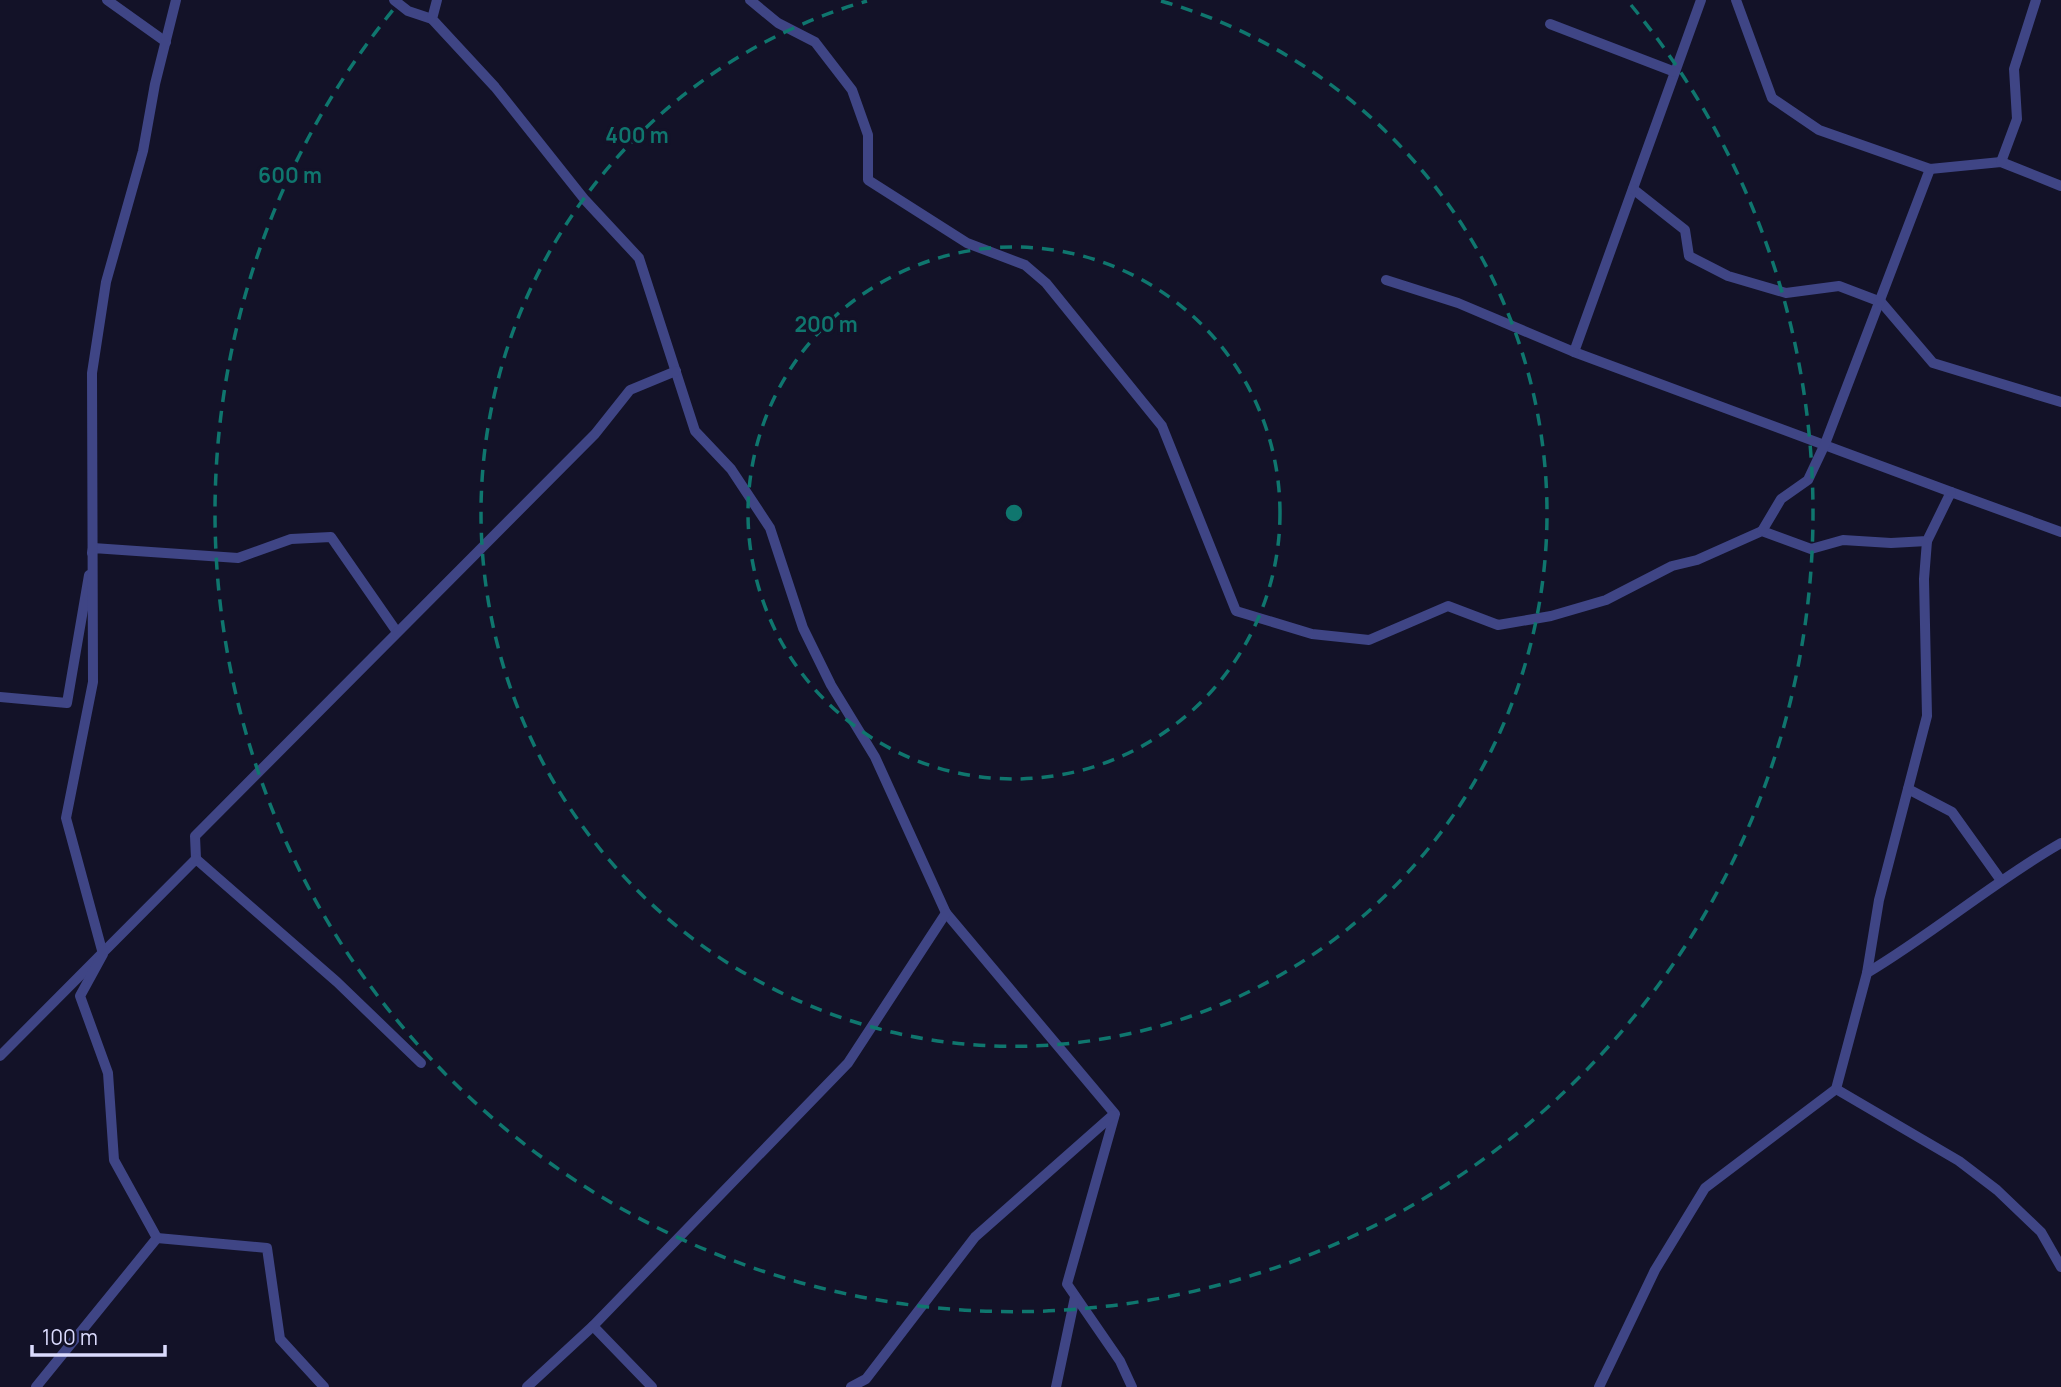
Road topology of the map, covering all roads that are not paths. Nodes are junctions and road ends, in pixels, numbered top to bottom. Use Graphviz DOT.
graph roads {
  1 [pos="107,0"];
  2 [pos="176,0"];
  3 [pos="394,0"];
  4 [pos="436,0"];
  5 [pos="750,0"];
  6 [pos="1701,0"];
  7 [pos="1736,0"];
  8 [pos="2036,0"];
  9 [pos="432,19"];
  10 [pos="1550,24"];
  11 [pos="166,42"];
  12 [pos="1675,72"];
  13 [pos="2001,162"];
  14 [pos="1930,169"];
  15 [pos="2061,186"];
  16 [pos="1633,189"];
  17 [pos="1386,279"];
  18 [pos="1881,302"];
  19 [pos="1574,352"];
  20 [pos="676,371"];
  21 [pos="2061,401"];
  22 [pos="1825,444"];
  23 [pos="1951,492"];
  24 [pos="1762,531"];
  25 [pos="2061,532"];
  26 [pos="1927,541"];
  27 [pos="93,548"];
  28 [pos="397,632"];
  29 [pos="0,697"];
  30 [pos="1908,789"];
  31 [pos="2060,846"];
  32 [pos="195,859"];
  33 [pos="2000,879"];
  34 [pos="946,913"];
  35 [pos="103,954"];
  36 [pos="1867,973"];
  37 [pos="0,1056"];
  38 [pos="421,1063"];
  39 [pos="1836,1089"];
  40 [pos="1115,1114"];
  41 [pos="157,1238"];
  42 [pos="2061,1267"];
  43 [pos="1075,1297"];
  44 [pos="593,1326"];
  45 [pos="36,1387"];
  46 [pos="324,1387"];
  47 [pos="527,1387"];
  48 [pos="652,1387"];
  49 [pos="851,1387"];
  50 [pos="1056,1387"];
  51 [pos="1132,1387"];
  52 [pos="1599,1387"];
  1 -- 11 [label="street"];
  2 -- 11 [label="street"];
  3 -- 9 [label="street"];
  4 -- 9 [label="street"];
  5 -- 24 [label="street"];
  6 -- 12 [label="street"];
  7 -- 14 [label="street"];
  8 -- 13 [label="street"];
  9 -- 20 [label="street"];
  10 -- 12 [label="street"];
  11 -- 27 [label="street"];
  12 -- 16 [label="street"];
  13 -- 14 [label="street"];
  13 -- 15 [label="street"];
  14 -- 18 [label="street"];
  16 -- 18 [label="street"];
  16 -- 19 [label="street"];
  17 -- 19 [label="street"];
  18 -- 21 [label="street"];
  18 -- 22 [label="street"];
  19 -- 22 [label="street"];
  20 -- 28 [label="street"];
  20 -- 34 [label="street"];
  22 -- 23 [label="street"];
  22 -- 24 [label="street"];
  23 -- 25 [label="street"];
  23 -- 26 [label="street"];
  24 -- 26 [label="street"];
  26 -- 30 [label="street"];
  27 -- 28 [label="street"];
  27 -- 29 [label="street"];
  27 -- 35 [label="street"];
  28 -- 32 [label="street"];
  30 -- 33 [label="street"];
  30 -- 36 [label="street"];
  31 -- 33 [label="street"];
  32 -- 35 [label="street"];
  32 -- 38 [label="street"];
  33 -- 36 [label="street"];
  34 -- 40 [label="street"];
  34 -- 44 [label="street"];
  35 -- 37 [label="street"];
  35 -- 41 [label="street"];
  36 -- 39 [label="street"];
  39 -- 42 [label="street"];
  39 -- 52 [label="street"];
  40 -- 43 [label="street"];
  40 -- 49 [label="street"];
  41 -- 45 [label="street"];
  41 -- 46 [label="street"];
  43 -- 50 [label="street"];
  43 -- 51 [label="street"];
  44 -- 47 [label="street"];
  44 -- 48 [label="street"];
}
